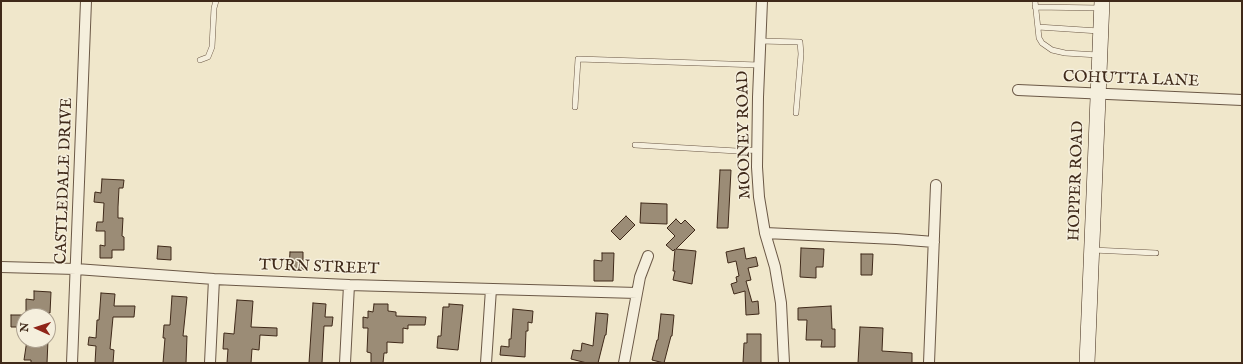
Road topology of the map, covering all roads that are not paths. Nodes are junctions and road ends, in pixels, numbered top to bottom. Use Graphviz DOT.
graph roads {
  1 [pos="86,1"];
  2 [pos="216,1"];
  3 [pos="762,1"];
  4 [pos="1035,1"];
  5 [pos="1101,5"];
  6 [pos="1036,7"];
  7 [pos="1038,27"];
  8 [pos="1100,31"];
  9 [pos="760,41"];
  10 [pos="1099,55"];
  11 [pos="200,60"];
  12 [pos="759,65"];
  13 [pos="1018,90"];
  14 [pos="1098,94"];
  15 [pos="1242,100"];
  16 [pos="575,107"];
  17 [pos="796,113"];
  18 [pos="635,145"];
  19 [pos="757,150"];
  20 [pos="936,185"];
  21 [pos="765,233"];
  22 [pos="934,242"];
  23 [pos="1092,250"];
  24 [pos="1156,253"];
  25 [pos="648,256"];
  26 [pos="1,267"];
  27 [pos="76,269"];
  28 [pos="214,279"];
  29 [pos="349,285"];
  30 [pos="491,288"];
  31 [pos="637,294"];
  32 [pos="72,363"];
  33 [pos="210,363"];
  34 [pos="345,363"];
  35 [pos="486,363"];
  36 [pos="624,363"];
  37 [pos="784,363"];
  38 [pos="929,363"];
  39 [pos="1087,363"];
  1 -- 27 [label="street, CASTLEDALE DRIVE"];
  2 -- 11 [label="lane"];
  3 -- 9 [label="street, MOONEY ROAD"];
  4 -- 6 [label="lane"];
  5 -- 6 [label="lane"];
  5 -- 8 [label="main road, HOPPER ROAD"];
  6 -- 7 [label="lane"];
  7 -- 8 [label="lane"];
  7 -- 10 [label="lane"];
  8 -- 10 [label="main road, HOPPER ROAD"];
  9 -- 12 [label="street, MOONEY ROAD"];
  9 -- 17 [label="lane"];
  10 -- 14 [label="main road, HOPPER ROAD"];
  12 -- 16 [label="lane"];
  12 -- 19 [label="street, MOONEY ROAD"];
  13 -- 14 [label="street, COHUTTA LANE"];
  14 -- 15 [label="street, COHUTTA LANE"];
  14 -- 23 [label="main road, HOPPER ROAD"];
  18 -- 19 [label="lane"];
  19 -- 21 [label="street, MOONEY ROAD"];
  20 -- 22 [label="street"];
  21 -- 22 [label="street"];
  21 -- 37 [label="street, MOONEY ROAD"];
  22 -- 38 [label="street"];
  23 -- 24 [label="lane"];
  23 -- 39 [label="main road, HOPPER ROAD"];
  25 -- 31 [label="street"];
  26 -- 27 [label="street, TURN STREET"];
  27 -- 28 [label="street, TURN STREET"];
  27 -- 32 [label="street, CASTLEDALE DRIVE"];
  28 -- 29 [label="street, TURN STREET"];
  28 -- 33 [label="street"];
  29 -- 30 [label="street, TURN STREET"];
  29 -- 34 [label="street"];
  30 -- 31 [label="street, TURN STREET"];
  30 -- 35 [label="street"];
  31 -- 36 [label="street"];
}
